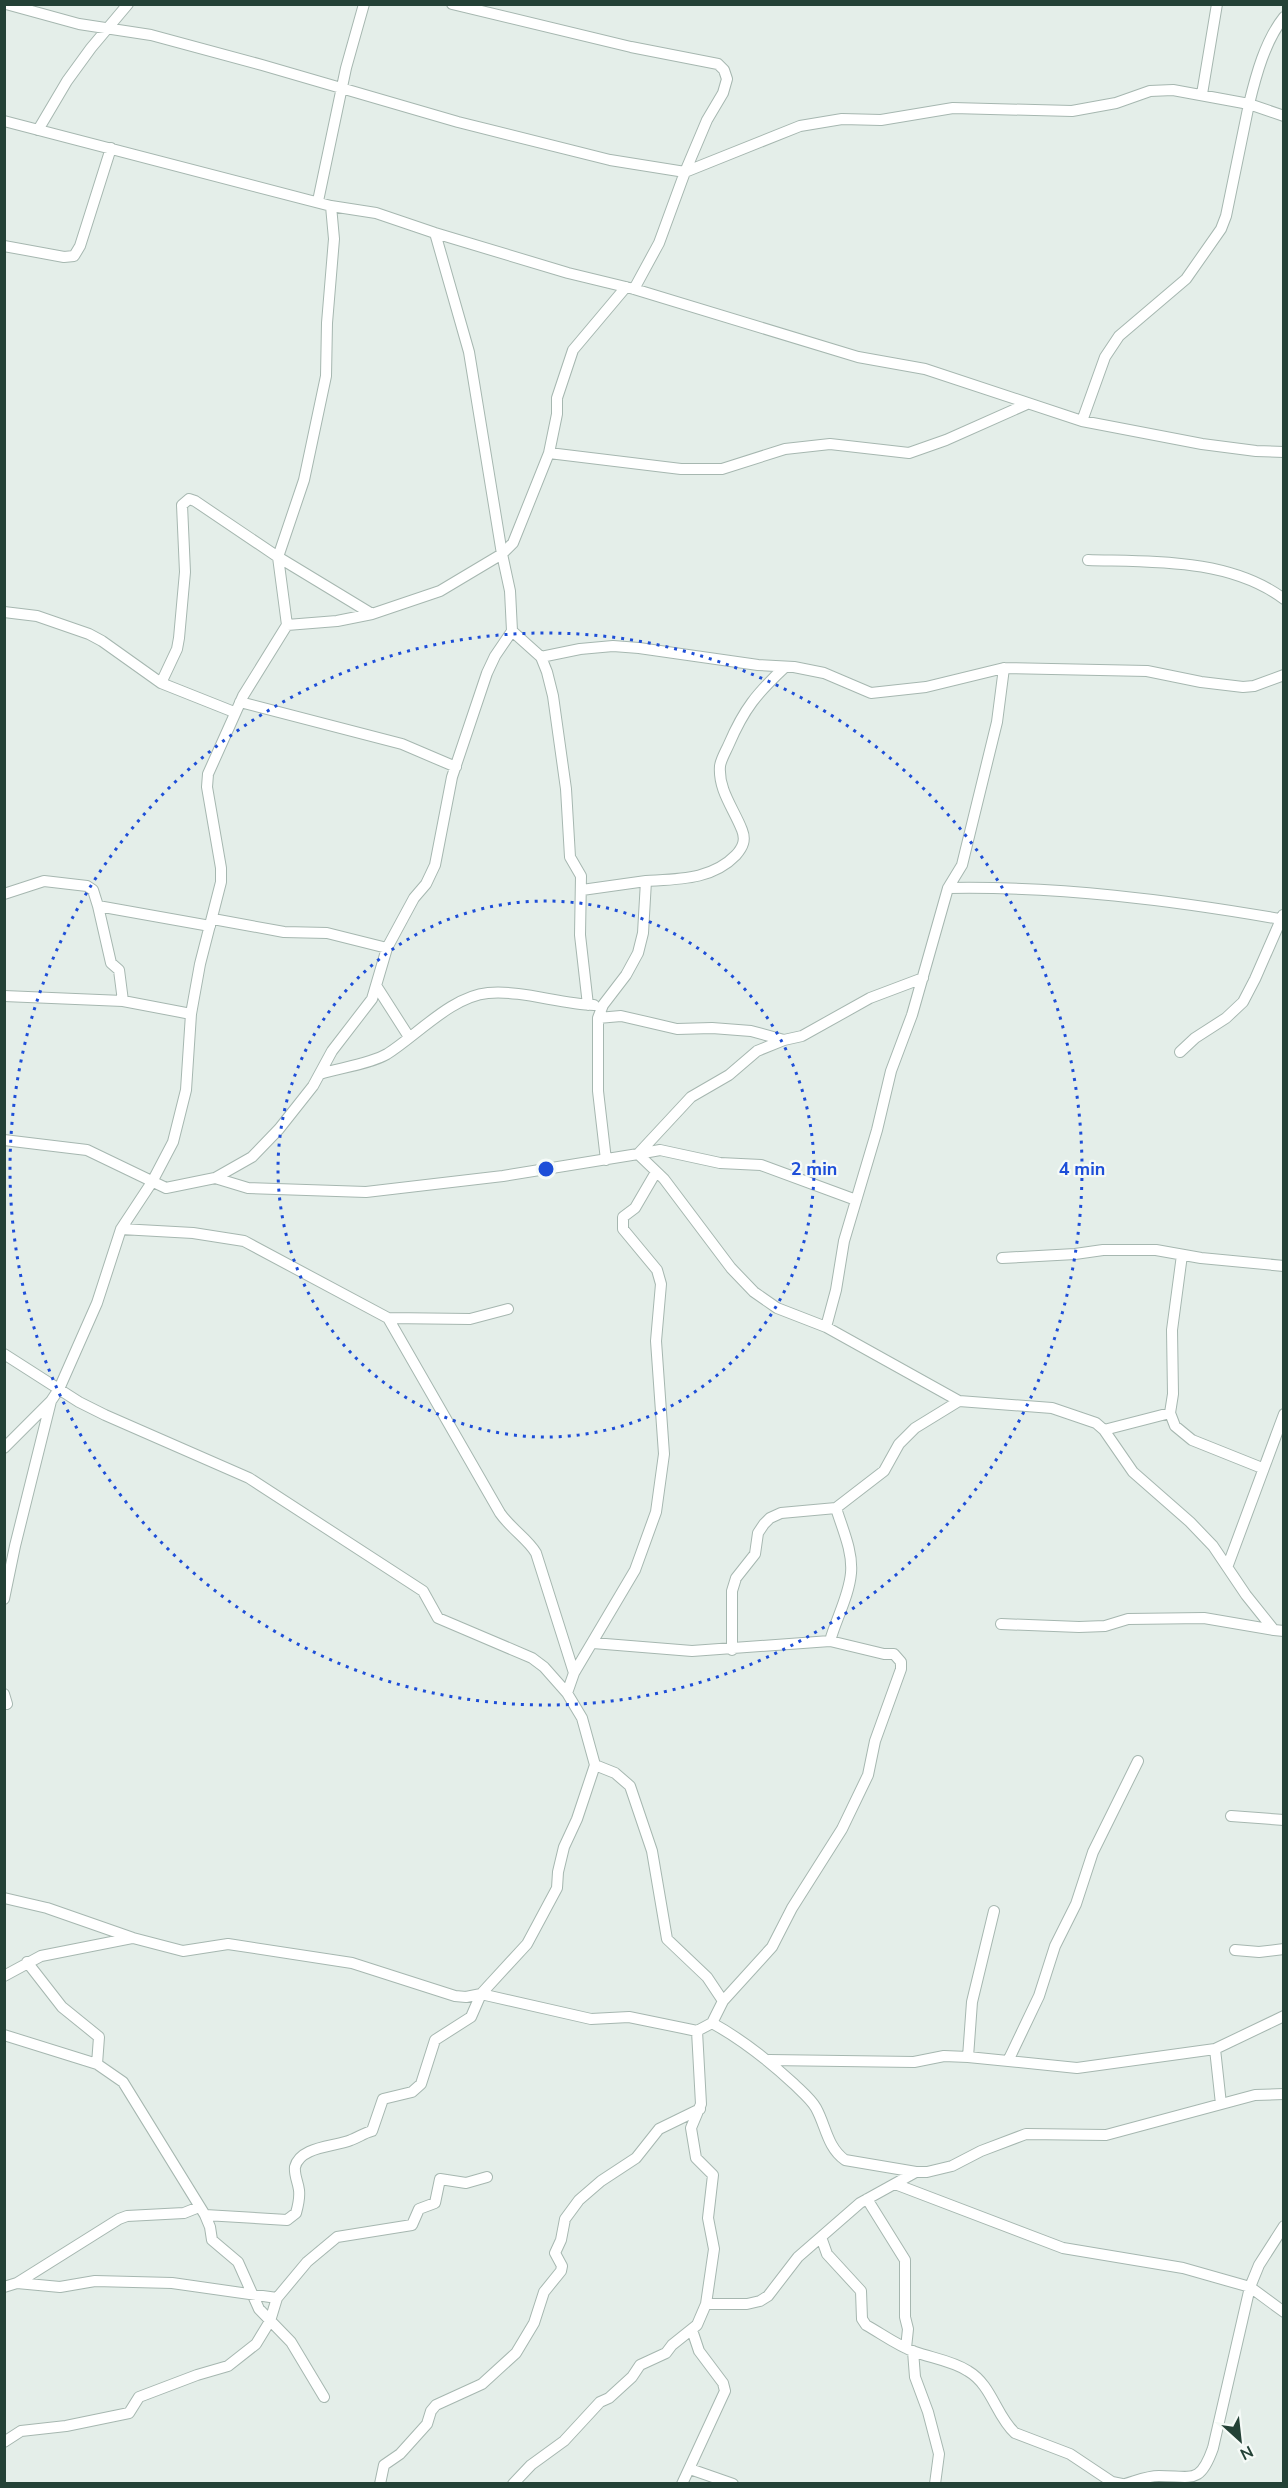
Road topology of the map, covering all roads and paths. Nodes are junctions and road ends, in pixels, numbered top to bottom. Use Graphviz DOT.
graph roads {
  1 [pos="6,4"];
  2 [pos="128,4"];
  3 [pos="364,4"];
  4 [pos="452,4"];
  5 [pos="1217,4"];
  6 [pos="1284,17"];
  7 [pos="109,28"];
  8 [pos="343,88"];
  9 [pos="1202,94"];
  10 [pos="1249,104"];
  11 [pos="1284,116"];
  12 [pos="4,121"];
  13 [pos="38,130"];
  14 [pos="111,148"];
  15 [pos="685,172"];
  16 [pos="318,201"];
  17 [pos="331,206"];
  18 [pos="435,233"];
  19 [pos="4,246"];
  20 [pos="630,288"];
  21 [pos="1027,404"];
  22 [pos="1082,421"];
  23 [pos="1284,452"];
  24 [pos="549,453"];
  25 [pos="502,554"];
  26 [pos="278,557"];
  27 [pos="1088,560"];
  28 [pos="1284,599"];
  29 [pos="4,612"];
  30 [pos="372,614"];
  31 [pos="287,625"];
  32 [pos="512,631"];
  33 [pos="541,657"];
  34 [pos="785,667"];
  35 [pos="1004,668"];
  36 [pos="1284,675"];
  37 [pos="161,683"];
  38 [pos="237,707"];
  39 [pos="456,767"];
  40 [pos="646,881"];
  41 [pos="948,888"];
  42 [pos="582,890"];
  43 [pos="4,894"];
  44 [pos="98,906"];
  45 [pos="1282,917"];
  46 [pos="212,922"];
  47 [pos="387,948"];
  48 [pos="923,978"];
  49 [pos="377,987"];
  50 [pos="4,996"];
  51 [pos="123,1001"];
  52 [pos="588,1005"];
  53 [pos="603,1005"];
  54 [pos="191,1014"];
  55 [pos="598,1018"];
  56 [pos="409,1037"];
  57 [pos="784,1040"];
  58 [pos="1180,1052"];
  59 [pos="320,1074"];
  60 [pos="4,1140"];
  61 [pos="638,1154"];
  62 [pos="606,1160"];
  63 [pos="656,1172"];
  64 [pos="215,1178"];
  65 [pos="152,1182"];
  66 [pos="856,1200"];
  67 [pos="121,1229"];
  68 [pos="1182,1255"];
  69 [pos="1002,1258"];
  70 [pos="1284,1266"];
  71 [pos="508,1309"];
  72 [pos="388,1318"];
  73 [pos="826,1328"];
  74 [pos="4,1354"];
  75 [pos="59,1389"];
  76 [pos="51,1401"];
  77 [pos="959,1401"];
  78 [pos="1170,1413"];
  79 [pos="1284,1414"];
  80 [pos="1104,1430"];
  81 [pos="4,1448"];
  82 [pos="1262,1468"];
  83 [pos="836,1508"];
  84 [pos="1228,1565"];
  85 [pos="4,1599"];
  86 [pos="1001,1624"];
  87 [pos="1279,1630"];
  88 [pos="830,1641"];
  89 [pos="592,1643"];
  90 [pos="732,1650"];
  91 [pos="574,1673"];
  92 [pos="567,1694"];
  93 [pos="1138,1761"];
  94 [pos="595,1765"];
  95 [pos="1231,1816"];
  96 [pos="1284,1820"];
  97 [pos="4,1898"];
  98 [pos="994,1911"];
  99 [pos="133,1938"];
  100 [pos="1284,1949"];
  101 [pos="1235,1950"];
  102 [pos="27,1962"];
  103 [pos="4,1977"];
  104 [pos="480,1994"];
  105 [pos="723,2001"];
  106 [pos="1284,2016"];
  107 [pos="712,2023"];
  108 [pos="697,2031"];
  109 [pos="4,2035"];
  110 [pos="1215,2049"];
  111 [pos="968,2057"];
  112 [pos="769,2060"];
  113 [pos="1008,2061"];
  114 [pos="97,2064"];
  115 [pos="1284,2094"];
  116 [pos="1221,2104"];
  117 [pos="700,2109"];
  118 [pos="916,2172"];
  119 [pos="487,2177"];
  120 [pos="895,2184"];
  121 [pos="867,2199"];
  122 [pos="202,2211"];
  123 [pos="1284,2226"];
  124 [pos="821,2237"];
  125 [pos="17,2283"];
  126 [pos="4,2287"];
  127 [pos="1250,2287"];
  128 [pos="252,2295"];
  129 [pos="277,2298"];
  130 [pos="706,2304"];
  131 [pos="1284,2312"];
  132 [pos="270,2321"];
  133 [pos="692,2330"];
  134 [pos="909,2349"];
  135 [pos="324,2397"];
  136 [pos="4,2442"];
  137 [pos="690,2469"];
  138 [pos="380,2484"];
  139 [pos="513,2484"];
  140 [pos="682,2484"];
  141 [pos="733,2484"];
  142 [pos="935,2484"];
  143 [pos="1124,2484"];
  1 -- 7 [label="street"];
  2 -- 7 [label="street"];
  3 -- 8 [label="street"];
  4 -- 15 [label="street"];
  5 -- 9 [label="street"];
  6 -- 10 [label="street"];
  7 -- 8 [label="street"];
  7 -- 13 [label="street"];
  8 -- 15 [label="street"];
  8 -- 16 [label="street"];
  9 -- 10 [label="street"];
  9 -- 15 [label="street"];
  10 -- 11 [label="street"];
  10 -- 22 [label="street"];
  12 -- 13 [label="street"];
  13 -- 14 [label="street"];
  14 -- 16 [label="street"];
  14 -- 19 [label="street"];
  15 -- 20 [label="street"];
  16 -- 17 [label="street"];
  17 -- 18 [label="street"];
  17 -- 26 [label="street"];
  18 -- 20 [label="street"];
  18 -- 25 [label="street"];
  20 -- 21 [label="street"];
  20 -- 24 [label="street"];
  21 -- 22 [label="street"];
  21 -- 24 [label="street"];
  22 -- 23 [label="street"];
  24 -- 25 [label="street"];
  25 -- 30 [label="street"];
  25 -- 32 [label="street"];
  26 -- 30 [label="street"];
  26 -- 31 [label="street"];
  26 -- 37 [label="street"];
  27 -- 28 [label="street"];
  29 -- 37 [label="street"];
  30 -- 31 [label="street"];
  31 -- 38 [label="street"];
  32 -- 33 [label="street"];
  32 -- 39 [label="street"];
  33 -- 34 [label="street"];
  33 -- 42 [label="street"];
  34 -- 35 [label="street"];
  34 -- 40 [label="street"];
  35 -- 36 [label="street"];
  35 -- 41 [label="street"];
  37 -- 38 [label="street"];
  38 -- 39 [label="street"];
  38 -- 46 [label="street"];
  39 -- 47 [label="street"];
  40 -- 42 [label="street"];
  40 -- 53 [label="street"];
  41 -- 45 [label="street"];
  41 -- 48 [label="street"];
  42 -- 52 [label="street"];
  43 -- 44 [label="street"];
  44 -- 46 [label="street"];
  44 -- 51 [label="street"];
  45 -- 58 [label="street"];
  46 -- 47 [label="street"];
  46 -- 54 [label="street"];
  47 -- 49 [label="street"];
  48 -- 57 [label="street"];
  48 -- 66 [label="street"];
  49 -- 56 [label="street"];
  49 -- 59 [label="street"];
  50 -- 51 [label="street"];
  51 -- 54 [label="street"];
  52 -- 53 [label="street"];
  52 -- 56 [label="street"];
  53 -- 55 [label="street"];
  54 -- 65 [label="street"];
  55 -- 57 [label="street"];
  55 -- 62 [label="street"];
  56 -- 59 [label="street"];
  57 -- 61 [label="street"];
  59 -- 64 [label="street"];
  60 -- 65 [label="street"];
  61 -- 62 [label="street"];
  61 -- 63 [label="street"];
  61 -- 66 [label="street"];
  62 -- 64 [label="street"];
  63 -- 73 [label="street"];
  63 -- 89 [label="street"];
  64 -- 65 [label="street"];
  65 -- 67 [label="street"];
  66 -- 73 [label="street"];
  67 -- 72 [label="street"];
  67 -- 75 [label="street"];
  68 -- 69 [label="street"];
  68 -- 70 [label="street"];
  68 -- 78 [label="street"];
  71 -- 72 [label="street"];
  72 -- 91 [label="street"];
  73 -- 77 [label="street"];
  74 -- 75 [label="street"];
  75 -- 76 [label="street"];
  75 -- 92 [label="street"];
  76 -- 81 [label="street"];
  76 -- 85 [label="street"];
  77 -- 80 [label="street"];
  77 -- 83 [label="street"];
  78 -- 80 [label="street"];
  78 -- 82 [label="street"];
  79 -- 82 [label="street"];
  80 -- 84 [label="street"];
  82 -- 84 [label="street"];
  83 -- 88 [label="street"];
  83 -- 90 [label="street"];
  84 -- 87 [label="street"];
  86 -- 87 [label="street"];
  88 -- 90 [label="street"];
  88 -- 105 [label="street"];
  89 -- 90 [label="street"];
  89 -- 91 [label="street"];
  91 -- 92 [label="street"];
  92 -- 94 [label="street"];
  93 -- 113 [label="street"];
  94 -- 104 [label="street"];
  94 -- 105 [label="street"];
  95 -- 96 [label="street"];
  97 -- 99 [label="street"];
  98 -- 111 [label="street"];
  99 -- 102 [label="street"];
  99 -- 104 [label="street"];
  100 -- 101 [label="street"];
  102 -- 103 [label="street"];
  102 -- 114 [label="street"];
  104 -- 108 [label="street"];
  104 -- 122 [label="street"];
  105 -- 107 [label="street"];
  106 -- 110 [label="street"];
  107 -- 108 [label="street"];
  107 -- 112 [label="street"];
  108 -- 117 [label="street"];
  109 -- 114 [label="street"];
  110 -- 113 [label="street"];
  110 -- 116 [label="street"];
  111 -- 112 [label="street"];
  111 -- 113 [label="street"];
  112 -- 118 [label="street"];
  114 -- 122 [label="street"];
  115 -- 116 [label="street"];
  116 -- 118 [label="street"];
  117 -- 130 [label="street"];
  117 -- 138 [label="street"];
  118 -- 120 [label="street"];
  119 -- 129 [label="street"];
  120 -- 121 [label="street"];
  120 -- 127 [label="street"];
  121 -- 124 [label="street"];
  121 -- 134 [label="street"];
  122 -- 125 [label="street"];
  122 -- 128 [label="street"];
  123 -- 127 [label="street"];
  124 -- 130 [label="street"];
  124 -- 134 [label="street"];
  125 -- 126 [label="street"];
  125 -- 128 [label="street"];
  127 -- 131 [label="street"];
  127 -- 143 [label="street"];
  128 -- 129 [label="street"];
  128 -- 132 [label="street"];
  129 -- 132 [label="street"];
  130 -- 133 [label="street"];
  132 -- 135 [label="street"];
  132 -- 136 [label="street"];
  133 -- 137 [label="street"];
  133 -- 139 [label="street"];
  134 -- 142 [label="street"];
  134 -- 143 [label="street"];
  137 -- 140 [label="street"];
  137 -- 141 [label="street"];
}
